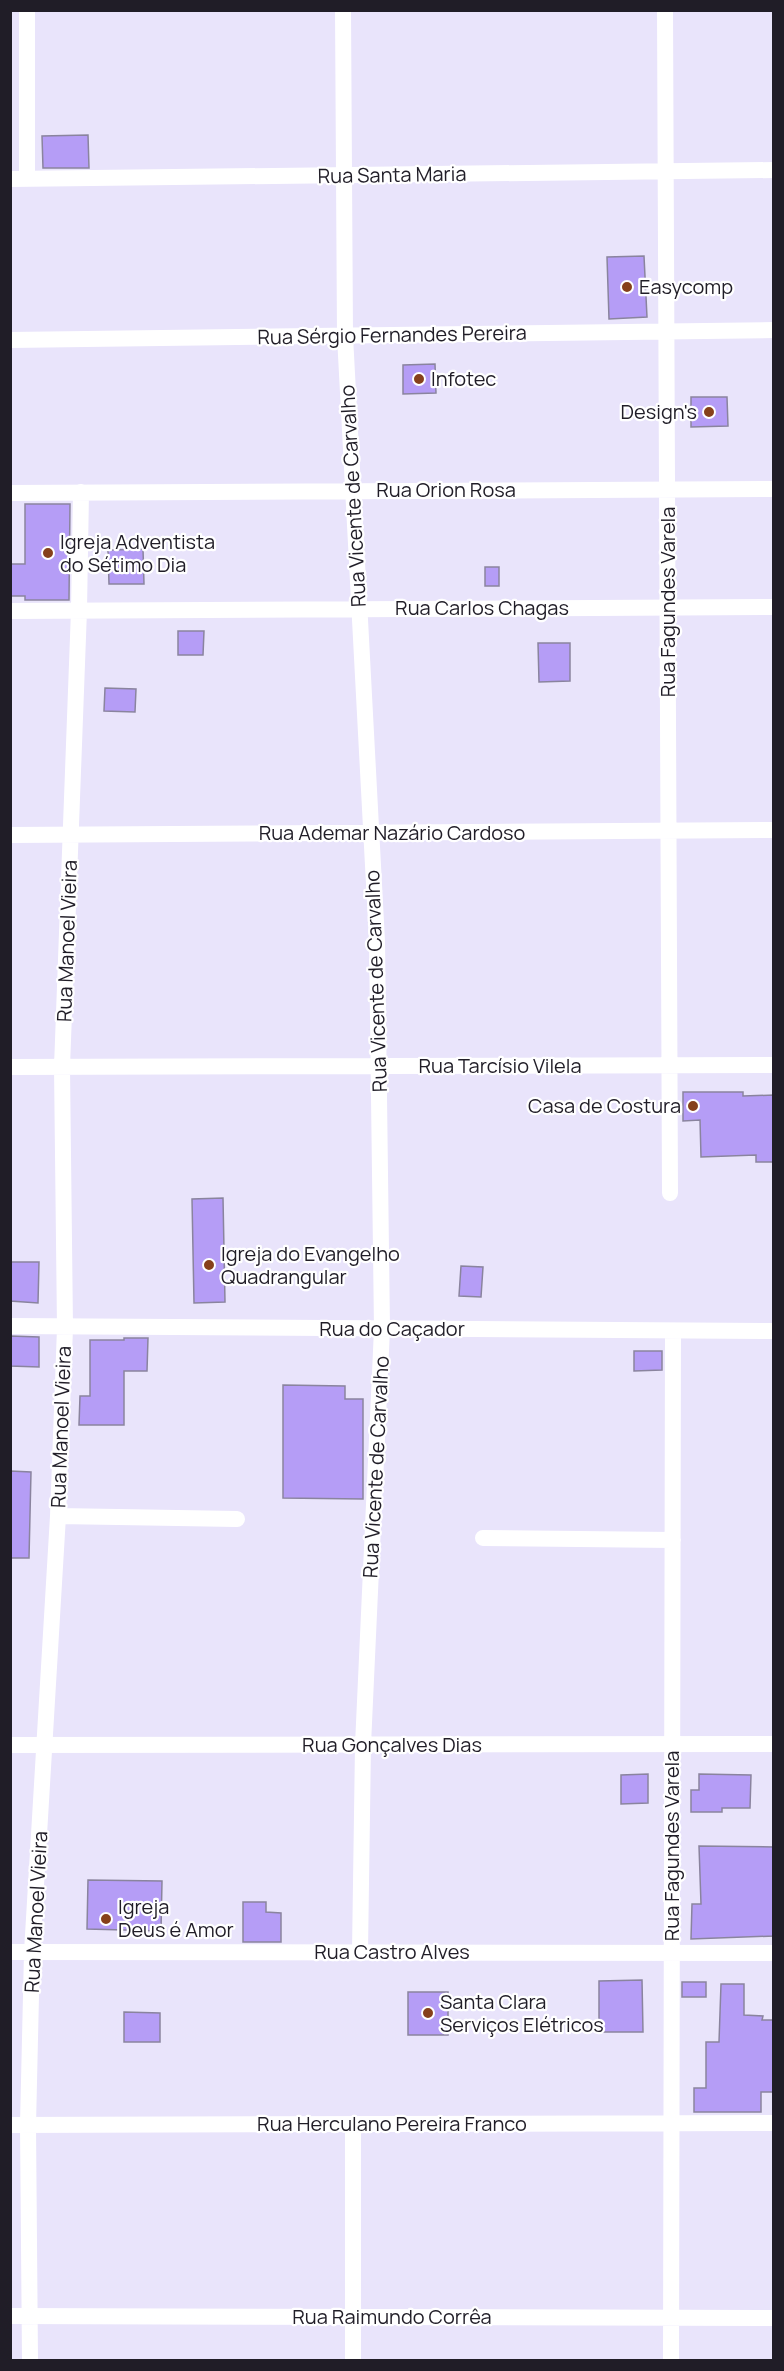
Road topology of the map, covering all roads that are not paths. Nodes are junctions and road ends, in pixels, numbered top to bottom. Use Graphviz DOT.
graph roads {
  1 [pos="27,10"];
  2 [pos="343,10"];
  3 [pos="665,10"];
  4 [pos="774,170"];
  5 [pos="666,172"];
  6 [pos="344,175"];
  7 [pos="19,179"];
  8 [pos="774,330"];
  9 [pos="667,332"];
  10 [pos="345,336"];
  11 [pos="10,340"];
  12 [pos="668,489"];
  13 [pos="774,489"];
  14 [pos="353,491"];
  15 [pos="81,492"];
  16 [pos="10,493"];
  17 [pos="668,607"];
  18 [pos="774,607"];
  19 [pos="359,609"];
  20 [pos="10,610"];
  21 [pos="79,610"];
  22 [pos="774,830"];
  23 [pos="669,831"];
  24 [pos="371,833"];
  25 [pos="10,835"];
  26 [pos="71,835"];
  27 [pos="670,1065"];
  28 [pos="774,1065"];
  29 [pos="380,1066"];
  30 [pos="10,1067"];
  31 [pos="62,1067"];
  32 [pos="670,1193"];
  33 [pos="10,1326"];
  34 [pos="65,1328"];
  35 [pos="382,1329"];
  36 [pos="673,1331"];
  37 [pos="774,1331"];
  38 [pos="58,1516"];
  39 [pos="237,1519"];
  40 [pos="483,1538"];
  41 [pos="672,1540"];
  42 [pos="672,1744"];
  43 [pos="774,1744"];
  44 [pos="10,1745"];
  45 [pos="46,1745"];
  46 [pos="363,1745"];
  47 [pos="10,1952"];
  48 [pos="32,1952"];
  49 [pos="360,1952"];
  50 [pos="672,1952"];
  51 [pos="774,1953"];
  52 [pos="672,2123"];
  53 [pos="774,2123"];
  54 [pos="352,2124"];
  55 [pos="10,2125"];
  56 [pos="28,2125"];
  57 [pos="10,2316"];
  58 [pos="30,2316"];
  59 [pos="353,2317"];
  60 [pos="671,2318"];
  61 [pos="774,2318"];
  62 [pos="30,2361"];
  63 [pos="353,2361"];
  64 [pos="671,2361"];
  1 -- 7 [label="street"];
  2 -- 6 [label="street, Rua Vicente de Carvalho"];
  3 -- 5 [label="street, Rua Fagundes Varela"];
  4 -- 5 [label="street, Rua Santa Maria"];
  5 -- 6 [label="street, Rua Santa Maria"];
  5 -- 9 [label="street, Rua Fagundes Varela"];
  6 -- 7 [label="street, Rua Santa Maria"];
  6 -- 10 [label="street, Rua Vicente de Carvalho"];
  8 -- 9 [label="street, Rua Sérgio Fernandes Pereira"];
  9 -- 10 [label="street, Rua Sérgio Fernandes Pereira"];
  9 -- 12 [label="street, Rua Fagundes Varela"];
  10 -- 11 [label="street, Rua Sérgio Fernandes Pereira"];
  10 -- 14 [label="street, Rua Vicente de Carvalho"];
  12 -- 13 [label="street, Rua Orion Rosa"];
  12 -- 14 [label="street, Rua Orion Rosa"];
  12 -- 17 [label="street, Rua Fagundes Varela"];
  14 -- 15 [label="street, Rua Orion Rosa"];
  14 -- 19 [label="street, Rua Vicente de Carvalho"];
  15 -- 16 [label="street, Rua Orion Rosa"];
  15 -- 21 [label="street, Rua Manoel Vieira"];
  17 -- 18 [label="street, Rua Carlos Chagas"];
  17 -- 19 [label="street, Rua Carlos Chagas"];
  17 -- 23 [label="street, Rua Fagundes Varela"];
  19 -- 21 [label="street, Rua Carlos Chagas"];
  19 -- 24 [label="street, Rua Vicente de Carvalho"];
  20 -- 21 [label="street, Rua Carlos Chagas"];
  21 -- 26 [label="street, Rua Manoel Vieira"];
  22 -- 23 [label="street, Rua Ademar Nazário Cardoso"];
  23 -- 24 [label="street, Rua Ademar Nazário Cardoso"];
  23 -- 27 [label="street, Rua Fagundes Varela"];
  24 -- 26 [label="street, Rua Ademar Nazário Cardoso"];
  24 -- 29 [label="street, Rua Vicente de Carvalho"];
  25 -- 26 [label="street, Rua Ademar Nazário Cardoso"];
  26 -- 31 [label="street, Rua Manoel Vieira"];
  27 -- 28 [label="street, Rua Tarcísio Vilela"];
  27 -- 29 [label="street, Rua Tarcísio Vilela"];
  27 -- 32 [label="street, Rua Fagundes Varela"];
  29 -- 31 [label="street, Rua Tarcísio Vilela"];
  29 -- 35 [label="street, Rua Vicente de Carvalho"];
  30 -- 31 [label="street, Rua Tarcísio Vilela"];
  31 -- 34 [label="street, Rua Manoel Vieira"];
  33 -- 34 [label="street, Rua do Caçador"];
  34 -- 35 [label="street, Rua do Caçador"];
  34 -- 38 [label="street, Rua Manoel Vieira"];
  35 -- 36 [label="street, Rua do Caçador"];
  35 -- 46 [label="street, Rua Vicente de Carvalho"];
  36 -- 37 [label="street, Rua do Caçador"];
  36 -- 41 [label="street, Rua Fagundes Varela"];
  38 -- 39 [label="street"];
  38 -- 45 [label="street, Rua Manoel Vieira"];
  40 -- 41 [label="street"];
  41 -- 42 [label="street, Rua Fagundes Varela"];
  42 -- 43 [label="street, Rua Gonçalves Dias"];
  42 -- 46 [label="street, Rua Gonçalves Dias"];
  42 -- 50 [label="street, Rua Fagundes Varela"];
  44 -- 45 [label="street, Rua Gonçalves Dias"];
  45 -- 46 [label="street, Rua Gonçalves Dias"];
  45 -- 48 [label="street, Rua Manoel Vieira"];
  46 -- 49 [label="street, Rua Vicente de Carvalho"];
  47 -- 48 [label="street, Rua Castro Alves"];
  48 -- 49 [label="street, Rua Castro Alves"];
  48 -- 56 [label="street, Rua Manoel Vieira"];
  49 -- 50 [label="street, Rua Castro Alves"];
  50 -- 51 [label="street, Rua Castro Alves"];
  50 -- 52 [label="street, Rua Fagundes Varela"];
  52 -- 53 [label="street, Rua Herculano Pereira Franco"];
  52 -- 54 [label="street, Rua Herculano Pereira Franco"];
  52 -- 60 [label="street, Rua Fagundes Varela"];
  54 -- 56 [label="street, Rua Herculano Pereira Franco"];
  54 -- 59 [label="street"];
  55 -- 56 [label="street, Rua Herculano Pereira Franco"];
  56 -- 58 [label="street, Rua Manoel Vieira"];
  57 -- 58 [label="street, Rua Raimundo Corrêa"];
  58 -- 59 [label="street, Rua Raimundo Corrêa"];
  58 -- 62 [label="street, Rua Manoel Vieira"];
  59 -- 60 [label="street, Rua Raimundo Corrêa"];
  59 -- 63 [label="street"];
  60 -- 61 [label="street, Rua Raimundo Corrêa"];
  60 -- 64 [label="street, Rua Fagundes Varela"];
}
